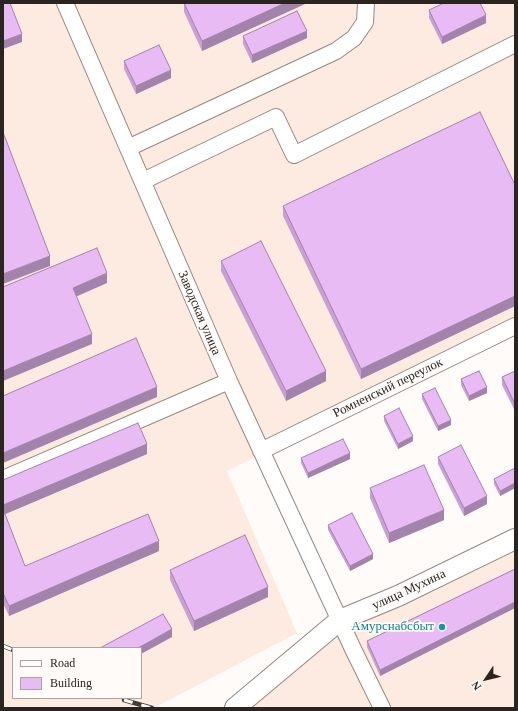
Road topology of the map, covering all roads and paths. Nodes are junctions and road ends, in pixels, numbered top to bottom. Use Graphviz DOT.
graph roads {
  1 [pos="65,3"];
  2 [pos="366,3"];
  3 [pos="515,44"];
  4 [pos="128,148"];
  5 [pos="143,181"];
  6 [pos="515,326"];
  7 [pos="229,382"];
  8 [pos="261,451"];
  9 [pos="3,479"];
  10 [pos="515,539"];
  11 [pos="340,620"];
  12 [pos="235,708"];
  13 [pos="382,708"];
  1 -- 4 [label="street, Заводская улица"];
  2 -- 4 [label="street"];
  3 -- 5 [label="street"];
  4 -- 5 [label="street, Заводская улица"];
  5 -- 7 [label="street, Заводская улица"];
  6 -- 8 [label="street, Ромненский переулок"];
  7 -- 8 [label="street, Заводская улица"];
  7 -- 9 [label="street"];
  8 -- 11 [label="street, Заводская улица"];
  10 -- 11 [label="main road, улица Мухина"];
  11 -- 12 [label="main road, улица Мухина"];
  11 -- 13 [label="street, Заводская улица"];
}
